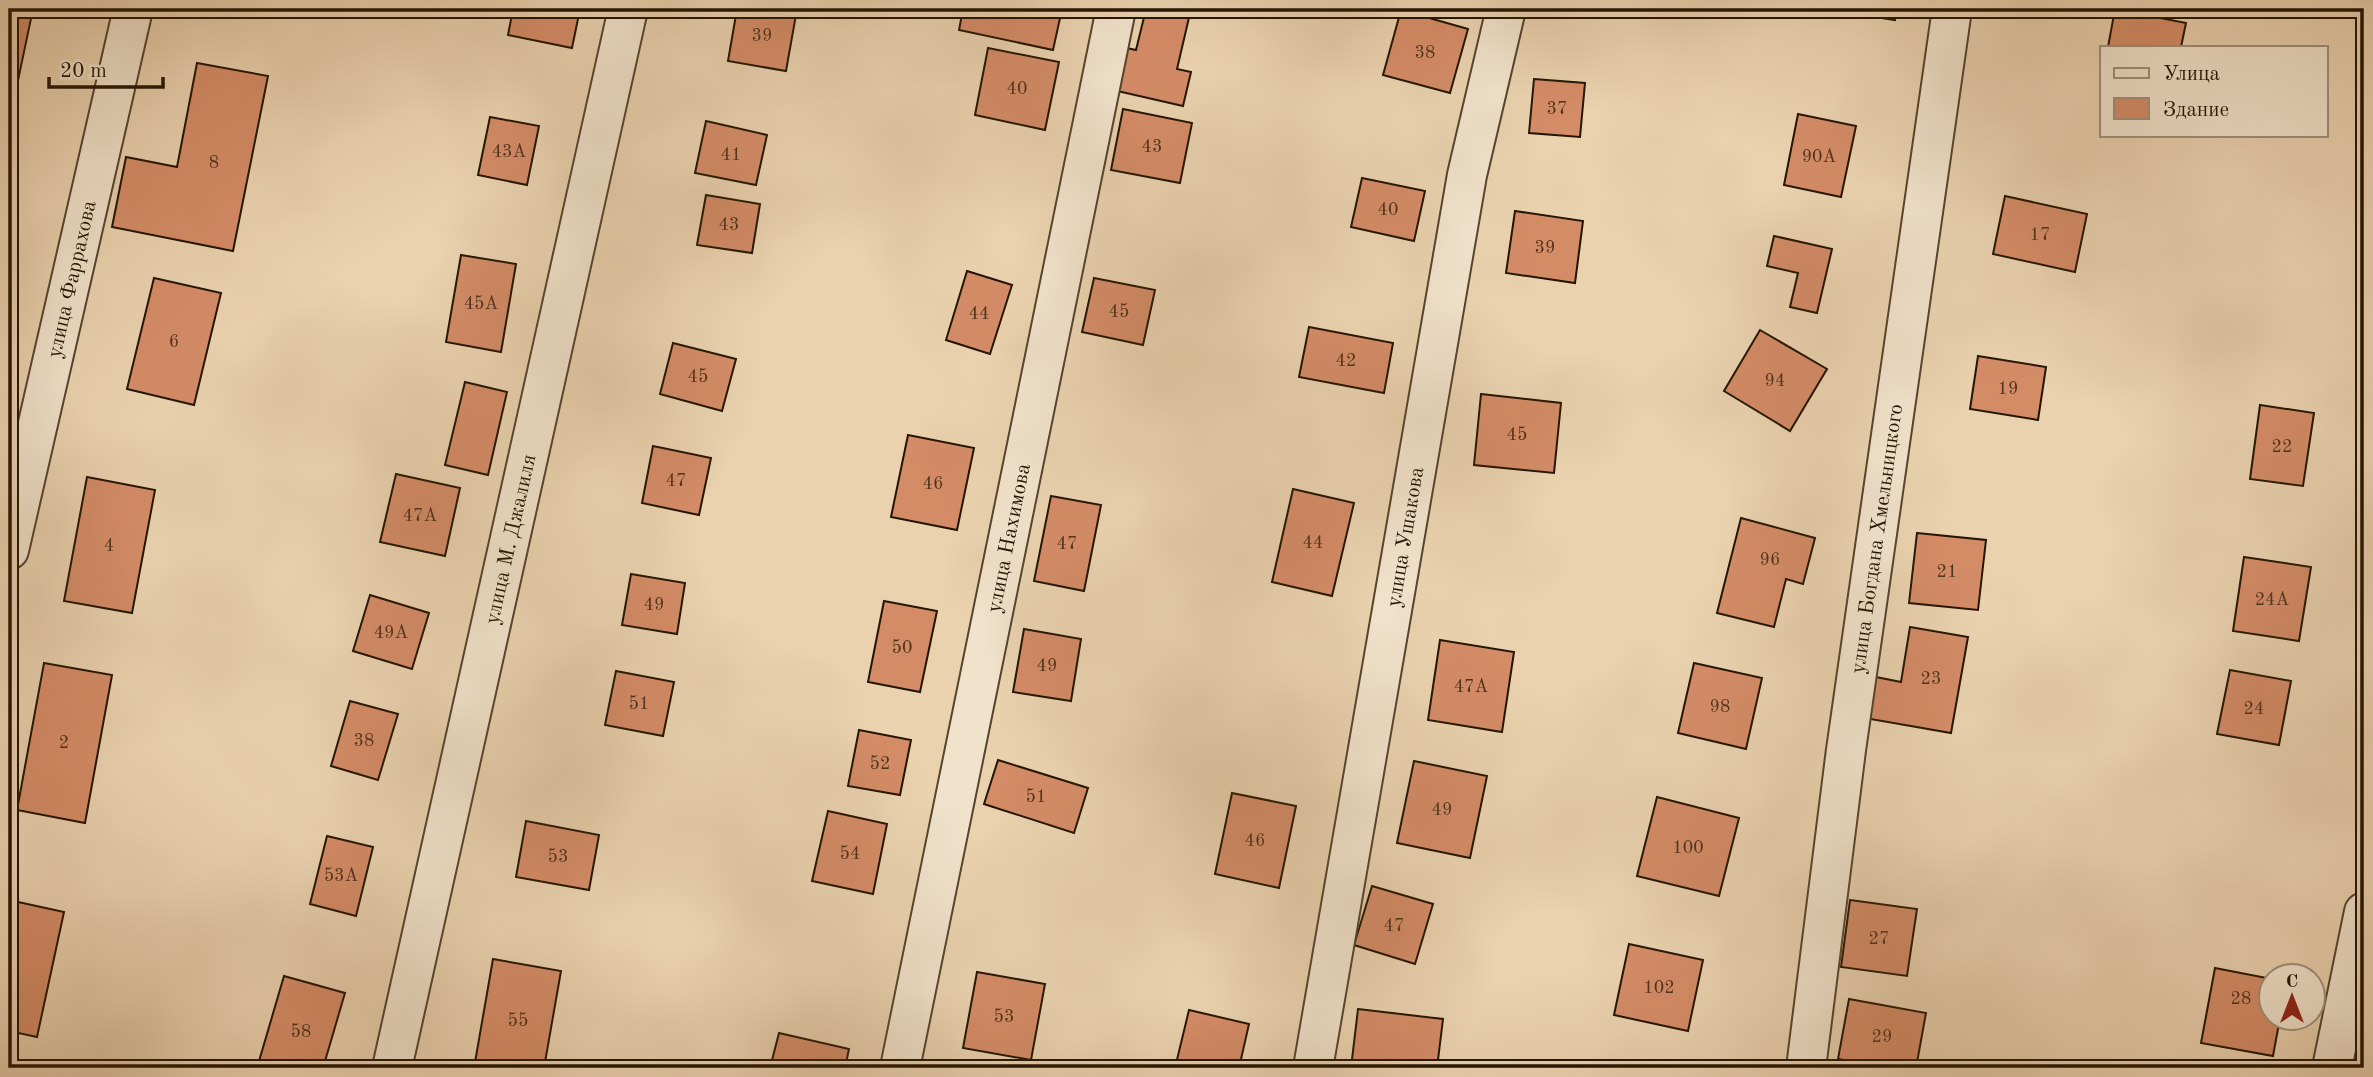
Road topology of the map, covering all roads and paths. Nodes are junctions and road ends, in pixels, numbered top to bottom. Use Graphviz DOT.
graph roads {
  1 [pos="133,9"];
  2 [pos="628,9"];
  3 [pos="1116,9"];
  4 [pos="1506,9"];
  5 [pos="1952,9"];
  6 [pos="9,550"];
  7 [pos="2364,912"];
  8 [pos="393,1068"];
  9 [pos="900,1068"];
  10 [pos="1313,1068"];
  11 [pos="1806,1068"];
  12 [pos="2332,1068"];
  1 -- 6 [label="street, улица Фаррахова"];
  2 -- 8 [label="street, улица М. Джалиля"];
  3 -- 9 [label="street, улица Нахимова"];
  4 -- 10 [label="street, улица Ушакова"];
  5 -- 11 [label="street, улица Богдана Хмельницкого"];
  7 -- 12 [label="street"];
}
